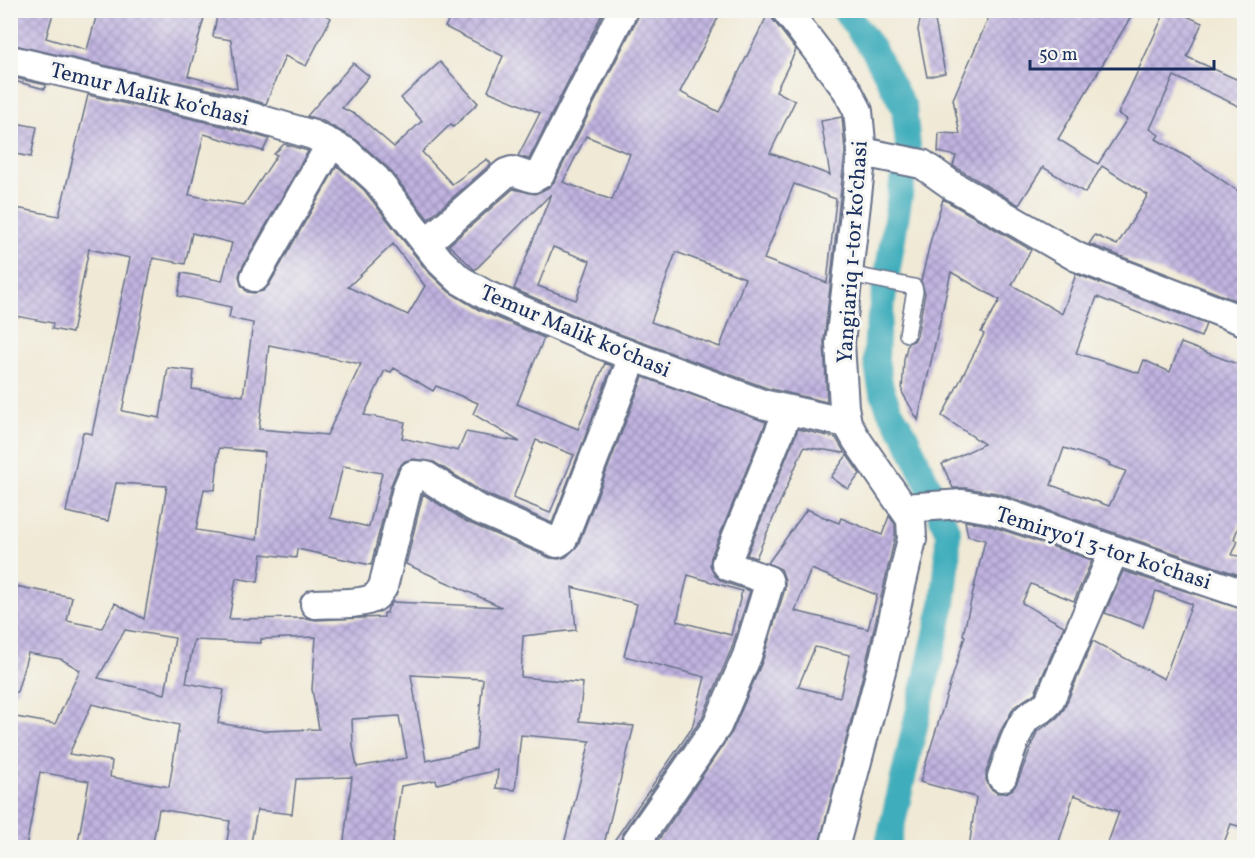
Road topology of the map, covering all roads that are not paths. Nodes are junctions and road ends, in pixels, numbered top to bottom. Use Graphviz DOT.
graph roads {
  1 [pos="623,10"];
  2 [pos="786,10"];
  3 [pos="10,60"];
  4 [pos="330,144"];
  5 [pos="870,154"];
  6 [pos="426,243"];
  7 [pos="859,276"];
  8 [pos="255,277"];
  9 [pos="1245,321"];
  10 [pos="907,334"];
  11 [pos="633,357"];
  12 [pos="788,411"];
  13 [pos="847,423"];
  14 [pos="909,507"];
  15 [pos="1114,551"];
  16 [pos="1245,594"];
  17 [pos="315,604"];
  18 [pos="1002,777"];
  19 [pos="635,848"];
  20 [pos="834,848"];
  1 -- 6 [label="street"];
  2 -- 5 [label="street, Yangiariq 1-tor koʻchasi"];
  3 -- 4 [label="street, Temur Malik koʻchasi"];
  4 -- 6 [label="street, Temur Malik koʻchasi"];
  4 -- 8 [label="street"];
  5 -- 7 [label="street, Yangiariq 1-tor koʻchasi"];
  5 -- 9 [label="street"];
  6 -- 11 [label="street, Temur Malik koʻchasi"];
  7 -- 10 [label="lane"];
  7 -- 13 [label="street, Yangiariq 1-tor koʻchasi"];
  11 -- 12 [label="street, Temur Malik koʻchasi"];
  11 -- 17 [label="street"];
  12 -- 13 [label="street, Temur Malik koʻchasi"];
  12 -- 19 [label="street"];
  13 -- 14 [label="street, Yangiariq 1-tor koʻchasi"];
  14 -- 15 [label="street, Temiryoʻl 3-tor koʻchasi"];
  14 -- 20 [label="street, Yangiariq 1-tor koʻchasi"];
  15 -- 16 [label="street, Temiryoʻl 3-tor koʻchasi"];
  15 -- 18 [label="street"];
}
